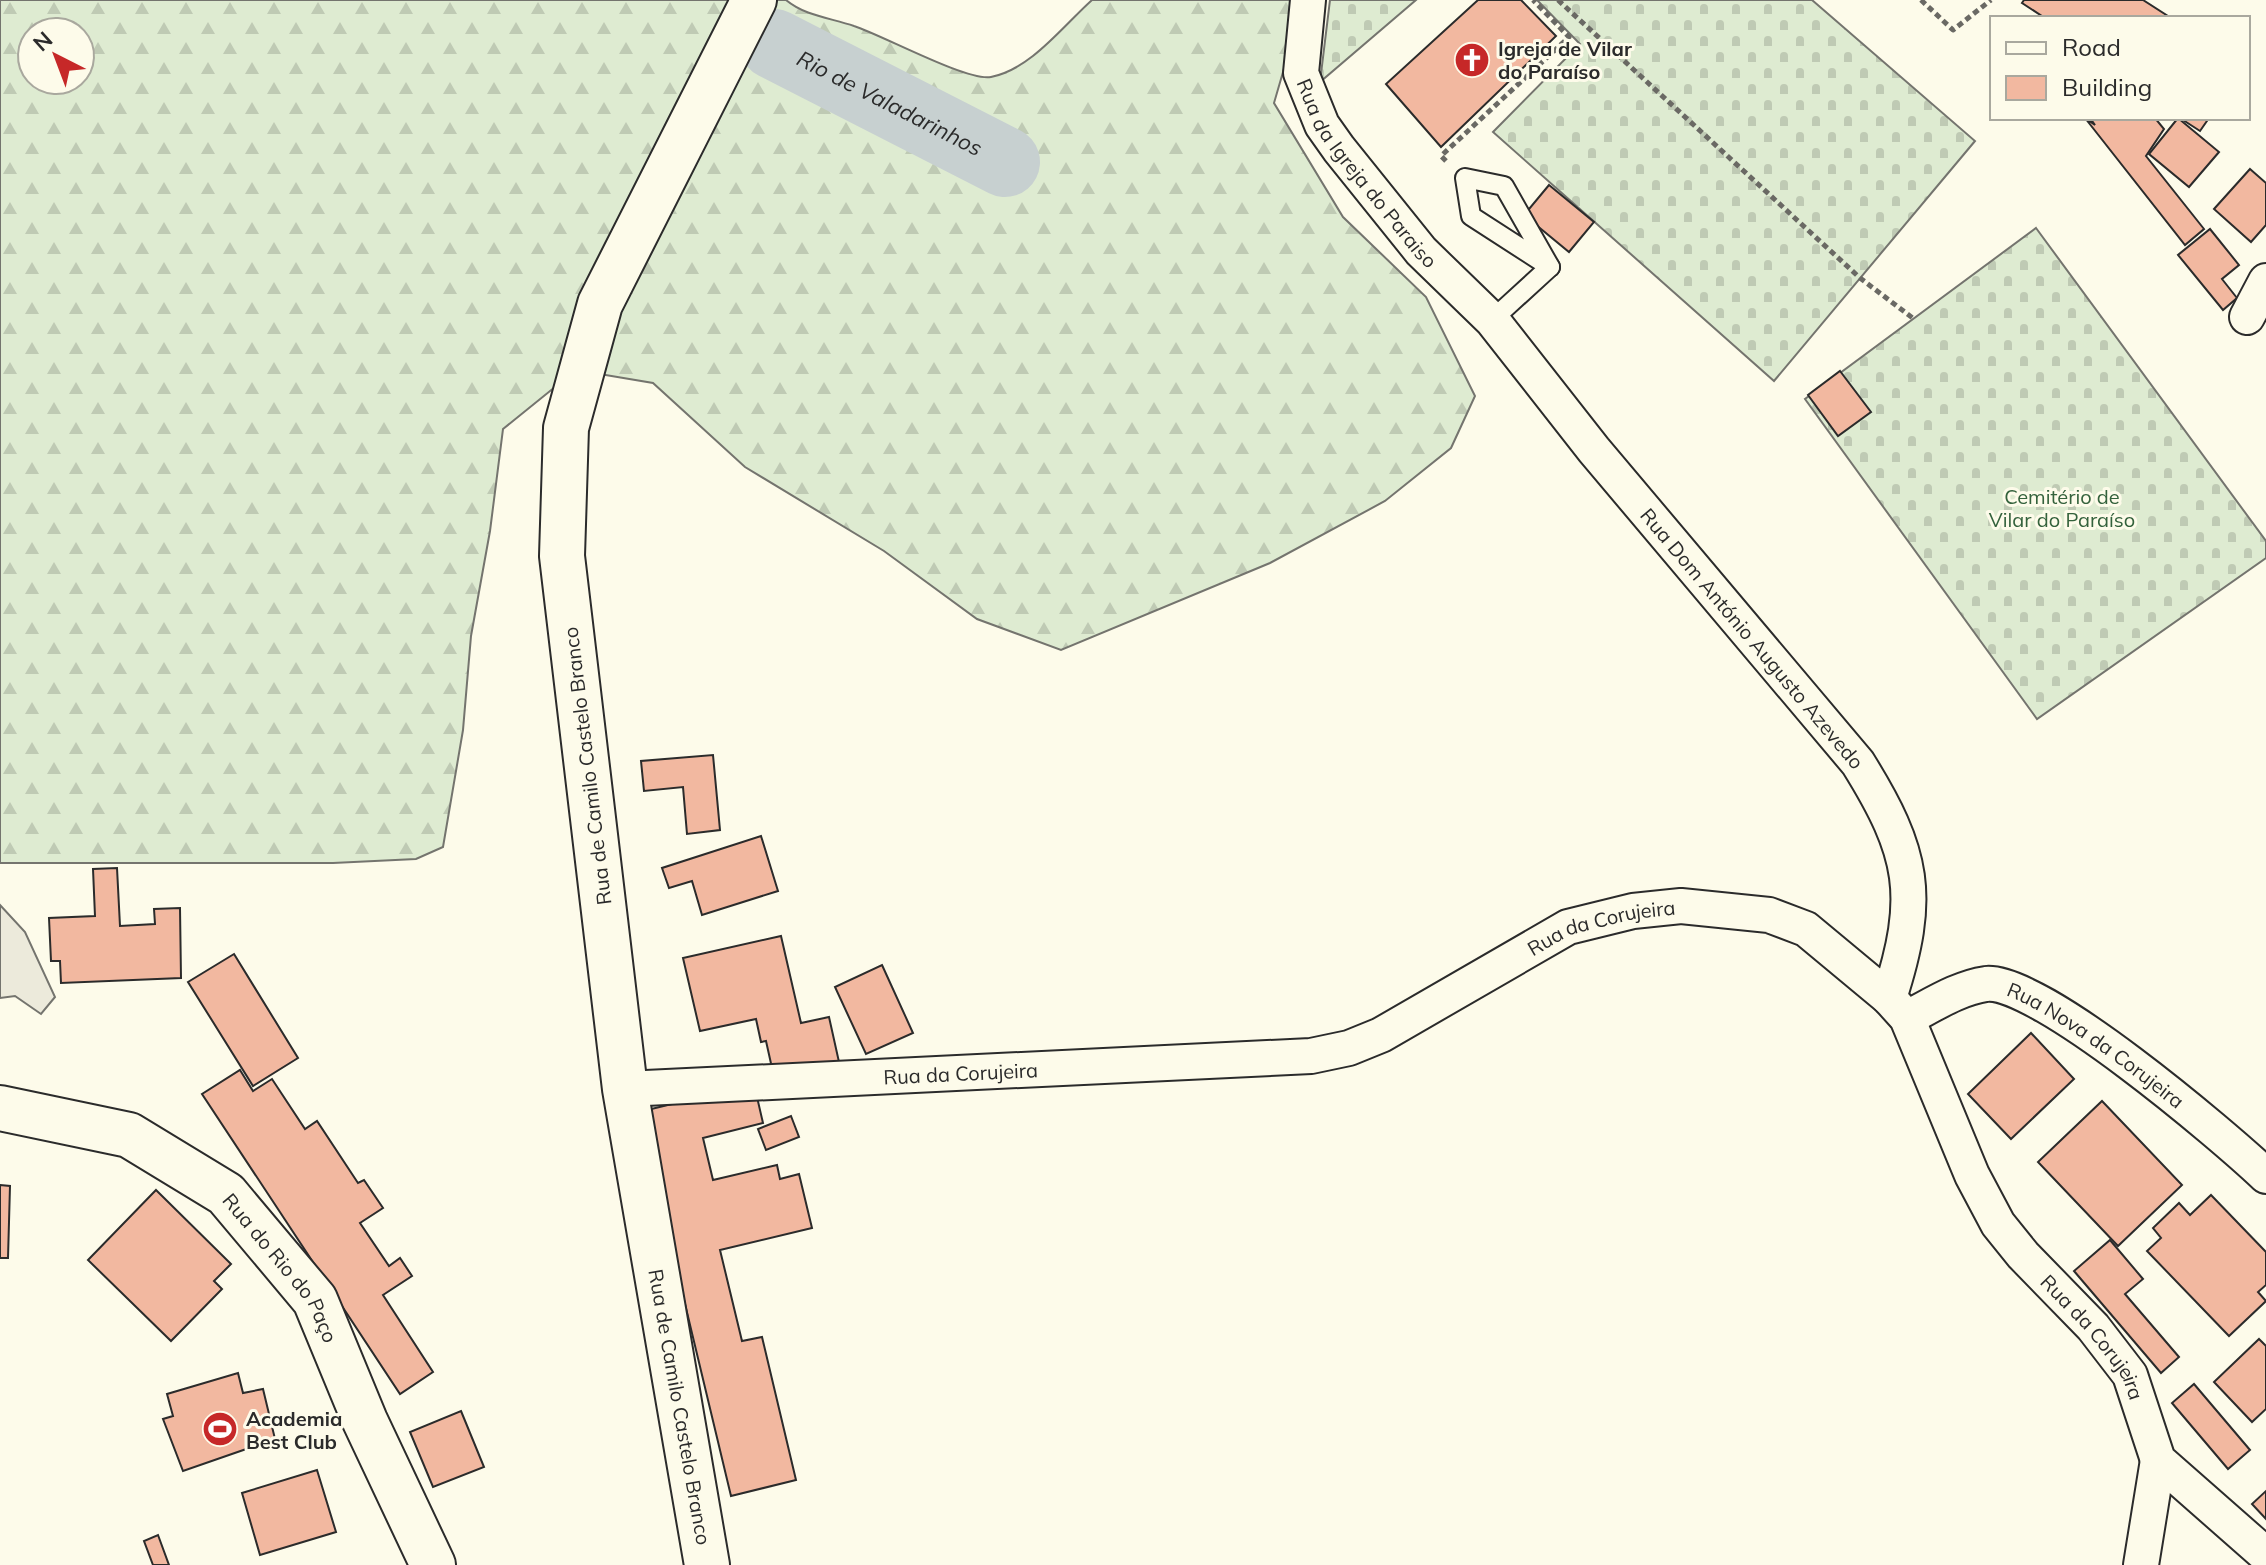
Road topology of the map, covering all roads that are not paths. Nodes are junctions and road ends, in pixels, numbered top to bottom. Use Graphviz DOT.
graph roads {
  1 [pos="754,0"];
  2 [pos="1308,0"];
  3 [pos="1550,267"];
  4 [pos="2266,281"];
  5 [pos="2247,317"];
  6 [pos="1492,320"];
  7 [pos="1898,1008"];
  8 [pos="625,1089"];
  9 [pos="0,1108"];
  10 [pos="2266,1176"];
  11 [pos="2158,1460"];
  12 [pos="2266,1555"];
  13 [pos="433,1565"];
  14 [pos="707,1565"];
  15 [pos="2141,1565"];
  1 -- 8 [label="main road, Rua de Camilo Castelo Branco"];
  2 -- 6 [label="street, Rua da Igreja do Paraiso"];
  3 -- 3 [label="lane"];
  3 -- 6 [label="lane"];
  4 -- 5 [label="street"];
  6 -- 7 [label="street, Rua Dom António Augusto Azevedo"];
  7 -- 8 [label="street, Rua da Corujeira"];
  7 -- 10 [label="street, Rua Nova da Corujeira"];
  7 -- 11 [label="street, Rua da Corujeira"];
  8 -- 14 [label="main road, Rua de Camilo Castelo Branco"];
  9 -- 13 [label="main road, Rua do Rio do Paço"];
  11 -- 12 [label="street"];
  11 -- 15 [label="street"];
}
